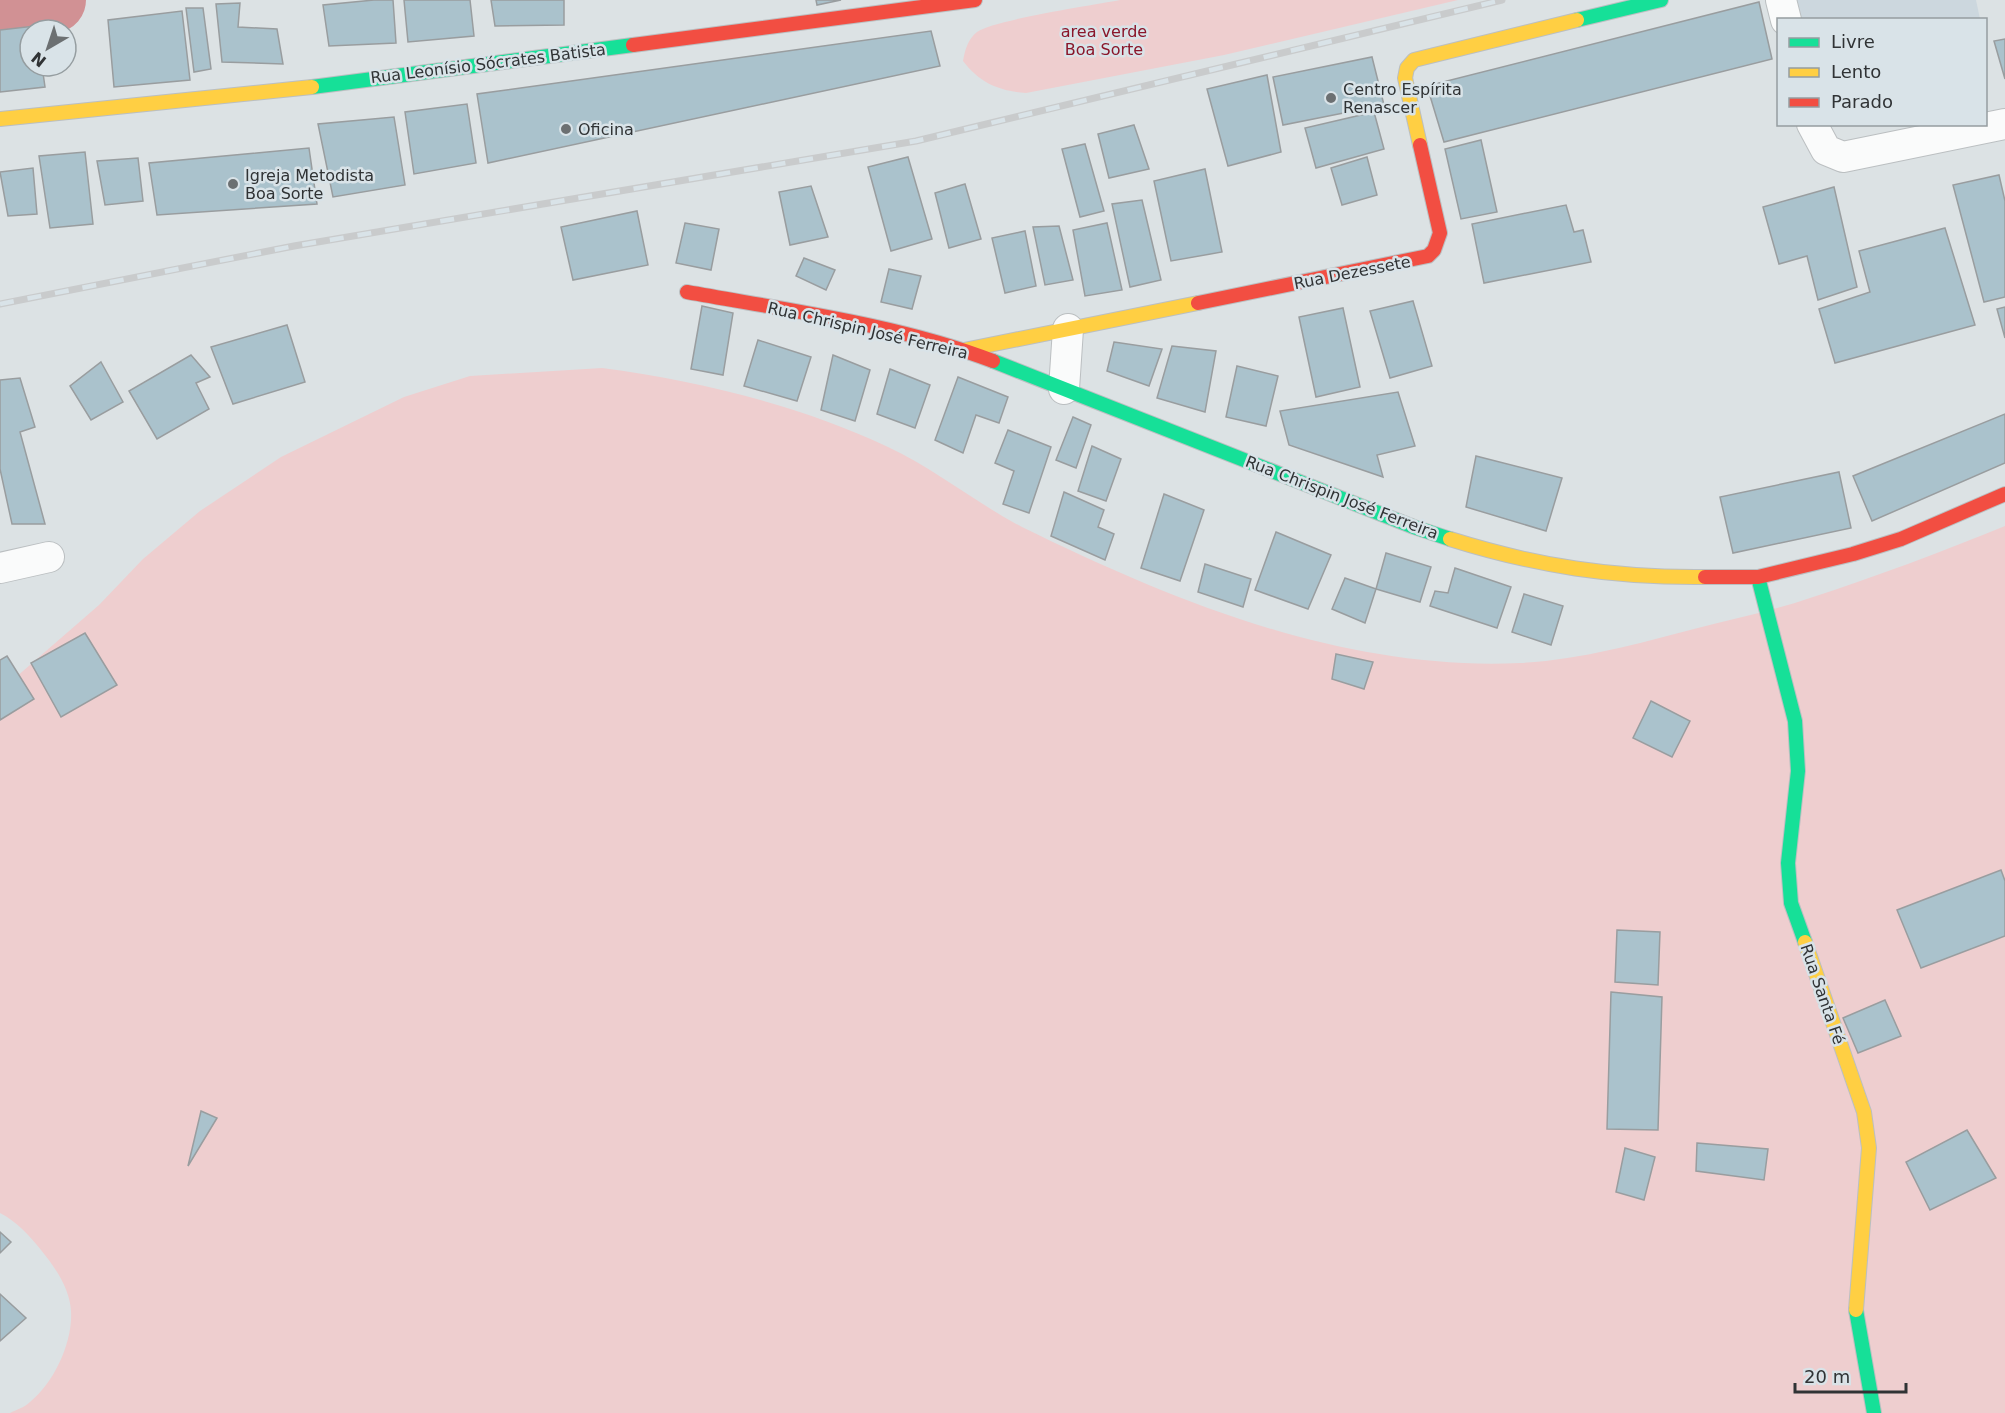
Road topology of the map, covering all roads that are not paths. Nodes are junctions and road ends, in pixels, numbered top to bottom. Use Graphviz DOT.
graph roads {
  1 [pos="975,0"];
  2 [pos="1661,0"];
  3 [pos="1781,0"];
  4 [pos="1786,18"];
  5 [pos="0,119"];
  6 [pos="2005,124"];
  7 [pos="1813,126"];
  8 [pos="687,292"];
  9 [pos="1068,329"];
  10 [pos="964,350"];
  11 [pos="1064,389"];
  12 [pos="2005,494"];
  13 [pos="49,557"];
  14 [pos="0,568"];
  15 [pos="1758,577"];
  16 [pos="1874,1413"];
  1 -- 5 [label="street, Rua Leonísio Sócrates Batista"];
  2 -- 9 [label="street, Rua Dezessete"];
  3 -- 4 [label="street"];
  6 -- 7 [label="street"];
  8 -- 10 [label="street, Rua Chrispin José Ferreira"];
  9 -- 10 [label="street, Rua Dezessete"];
  9 -- 11 [label="street"];
  10 -- 11 [label="street, Rua Chrispin José Ferreira"];
  11 -- 15 [label="street, Rua Chrispin José Ferreira"];
  12 -- 15 [label="street, Rua Chrispin José Ferreira"];
  13 -- 14 [label="street"];
  15 -- 16 [label="street, Rua Santa Fé"];
}
